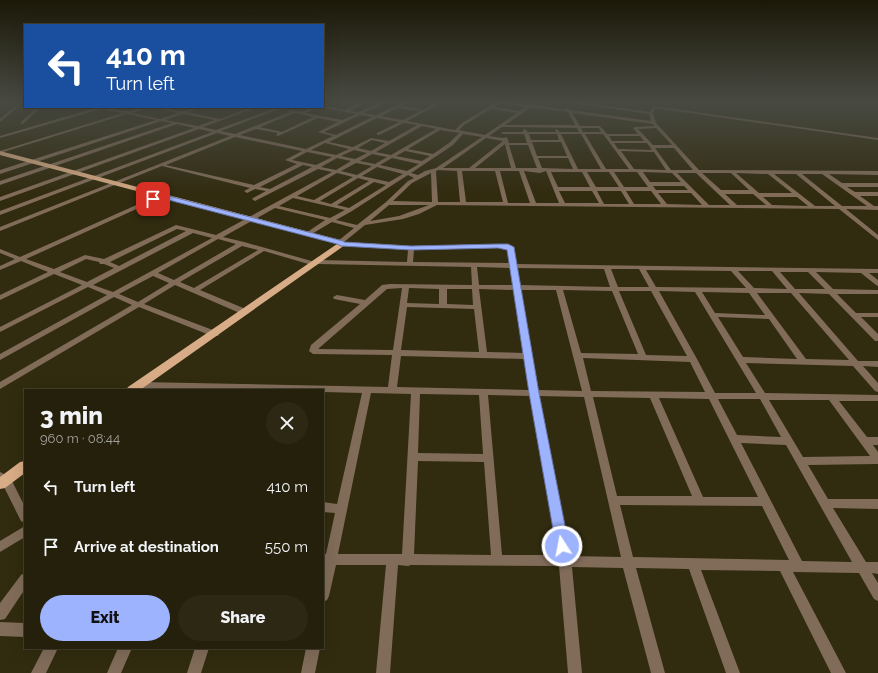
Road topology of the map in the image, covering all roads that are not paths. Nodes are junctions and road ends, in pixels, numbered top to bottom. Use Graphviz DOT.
graph roads {
  1 [pos="16,132"];
  2 [pos="65,132"];
  3 [pos="123,132"];
  4 [pos="149,132"];
  5 [pos="187,132"];
  6 [pos="213,132"];
  7 [pos="224,132"];
  8 [pos="243,132"];
  9 [pos="279,132"];
  10 [pos="322,132"];
  11 [pos="345,132"];
  12 [pos="378,132"];
  13 [pos="407,132"];
  14 [pos="432,132"];
  15 [pos="462,132"];
  16 [pos="464,132"];
  17 [pos="493,132"];
  18 [pos="639,132"];
  19 [pos="662,132"];
  20 [pos="832,132"];
  21 [pos="282,133"];
  22 [pos="503,133"];
  23 [pos="527,134"];
  24 [pos="559,134"];
  25 [pos="582,134"];
  26 [pos="604,134"];
  27 [pos="236,135"];
  28 [pos="642,135"];
  29 [pos="337,136"];
  30 [pos="0,137"];
  31 [pos="487,137"];
  32 [pos="371,138"];
  33 [pos="878,139"];
  34 [pos="264,141"];
  35 [pos="391,141"];
  36 [pos="562,141"];
  37 [pos="324,142"];
  38 [pos="399,142"];
  39 [pos="506,142"];
  40 [pos="610,142"];
  41 [pos="648,142"];
  42 [pos="406,143"];
  43 [pos="530,143"];
  44 [pos="412,144"];
  45 [pos="451,144"];
  46 [pos="457,146"];
  47 [pos="464,147"];
  48 [pos="675,147"];
  49 [pos="352,148"];
  50 [pos="470,148"];
  51 [pos="404,149"];
  52 [pos="654,149"];
  53 [pos="306,150"];
  54 [pos="616,150"];
  55 [pos="372,152"];
  56 [pos="0,153"];
  57 [pos="394,156"];
  58 [pos="434,156"];
  59 [pos="336,157"];
  60 [pos="535,157"];
  61 [pos="570,157"];
  62 [pos="356,161"];
  63 [pos="32,162"];
  64 [pos="303,163"];
  65 [pos="423,163"];
  66 [pos="162,165"];
  67 [pos="51,166"];
  68 [pos="377,166"];
  69 [pos="317,167"];
  70 [pos="459,169"];
  71 [pos="435,170"];
  72 [pos="469,170"];
  73 [pos="497,170"];
  74 [pos="514,170"];
  75 [pos="521,170"];
  76 [pos="337,171"];
  77 [pos="540,171"];
  78 [pos="548,171"];
  79 [pos="577,171"];
  80 [pos="584,171"];
  81 [pos="605,171"];
  82 [pos="612,171"];
  83 [pos="636,171"];
  84 [pos="0,172"];
  85 [pos="73,172"];
  86 [pos="672,172"];
  87 [pos="698,172"];
  88 [pos="407,173"];
  89 [pos="733,173"];
  90 [pos="770,173"];
  91 [pos="798,173"];
  92 [pos="824,173"];
  93 [pos="862,173"];
  94 [pos="878,173"];
  95 [pos="358,176"];
  96 [pos="93,177"];
  97 [pos="417,177"];
  98 [pos="374,180"];
  99 [pos="0,183"];
  100 [pos="116,183"];
  101 [pos="316,183"];
  102 [pos="390,184"];
  103 [pos="686,184"];
  104 [pos="878,184"];
  105 [pos="323,185"];
  106 [pos="841,185"];
  107 [pos="330,186"];
  108 [pos="255,187"];
  109 [pos="337,188"];
  110 [pos="594,188"];
  111 [pos="622,188"];
  112 [pos="652,188"];
  113 [pos="556,189"];
  114 [pos="379,191"];
  115 [pos="693,191"];
  116 [pos="246,192"];
  117 [pos="719,192"];
  118 [pos="271,193"];
  119 [pos="756,193"];
  120 [pos="854,194"];
  121 [pos="878,194"];
  122 [pos="397,195"];
  123 [pos="798,195"];
  124 [pos="161,196"];
  125 [pos="281,196"];
  126 [pos="290,197"];
  127 [pos="0,199"];
  128 [pos="255,199"];
  129 [pos="314,202"];
  130 [pos="388,203"];
  131 [pos="435,204"];
  132 [pos="463,204"];
  133 [pos="506,205"];
  134 [pos="534,205"];
  135 [pos="563,205"];
  136 [pos="274,206"];
  137 [pos="331,206"];
  138 [pos="603,206"];
  139 [pos="633,206"];
  140 [pos="665,206"];
  141 [pos="707,206"];
  142 [pos="736,207"];
  143 [pos="771,207"];
  144 [pos="813,207"];
  145 [pos="840,207"];
  146 [pos="875,208"];
  147 [pos="350,210"];
  148 [pos="0,213"];
  149 [pos="250,219"];
  150 [pos="330,220"];
  151 [pos="364,223"];
  152 [pos="359,227"];
  153 [pos="0,229"];
  154 [pos="192,231"];
  155 [pos="308,234"];
  156 [pos="159,235"];
  157 [pos="217,237"];
  158 [pos="878,238"];
  159 [pos="175,240"];
  160 [pos="242,243"];
  161 [pos="341,243"];
  162 [pos="411,248"];
  163 [pos="263,249"];
  164 [pos="0,251"];
  165 [pos="19,259"];
  166 [pos="102,263"];
  167 [pos="316,263"];
  168 [pos="410,264"];
  169 [pos="474,266"];
  170 [pos="514,267"];
  171 [pos="607,267"];
  172 [pos="0,268"];
  173 [pos="119,268"];
  174 [pos="642,268"];
  175 [pos="733,269"];
  176 [pos="774,269"];
  177 [pos="810,270"];
  178 [pos="862,270"];
  179 [pos="878,271"];
  180 [pos="54,272"];
  181 [pos="152,273"];
  182 [pos="175,283"];
  183 [pos="878,284"];
  184 [pos="87,285"];
  185 [pos="406,286"];
  186 [pos="443,286"];
  187 [pos="475,287"];
  188 [pos="517,287"];
  189 [pos="559,288"];
  190 [pos="614,288"];
  191 [pos="654,289"];
  192 [pos="697,290"];
  193 [pos="194,291"];
  194 [pos="752,291"];
  195 [pos="791,291"];
  196 [pos="832,292"];
  197 [pos="878,292"];
  198 [pos="112,295"];
  199 [pos="0,298"];
  200 [pos="336,298"];
  201 [pos="366,303"];
  202 [pos="137,305"];
  203 [pos="404,306"];
  204 [pos="443,306"];
  205 [pos="477,307"];
  206 [pos="245,312"];
  207 [pos="855,315"];
  208 [pos="878,315"];
  209 [pos="713,316"];
  210 [pos="771,317"];
  211 [pos="0,330"];
  212 [pos="215,334"];
  213 [pos="878,339"];
  214 [pos="396,353"];
  215 [pos="483,355"];
  216 [pos="578,355"];
  217 [pos="528,356"];
  218 [pos="0,357"];
  219 [pos="643,357"];
  220 [pos="693,359"];
  221 [pos="740,360"];
  222 [pos="804,362"];
  223 [pos="855,363"];
  224 [pos="878,364"];
  225 [pos="0,386"];
  226 [pos="136,387"];
  227 [pos="290,389"];
  228 [pos="324,389"];
  229 [pos="367,390"];
  230 [pos="392,390"];
  231 [pos="878,390"];
  232 [pos="416,391"];
  233 [pos="482,392"];
  234 [pos="534,393"];
  235 [pos="588,394"];
  236 [pos="653,395"];
  237 [pos="711,396"];
  238 [pos="763,397"];
  239 [pos="832,398"];
  240 [pos="878,398"];
  241 [pos="733,439"];
  242 [pos="864,440"];
  243 [pos="878,440"];
  244 [pos="789,441"];
  245 [pos="413,457"];
  246 [pos="488,458"];
  247 [pos="878,459"];
  248 [pos="800,461"];
  249 [pos="24,467"];
  250 [pos="2,480"];
  251 [pos="613,500"];
  252 [pos="699,500"];
  253 [pos="766,502"];
  254 [pos="824,503"];
  255 [pos="878,504"];
  256 [pos="324,507"];
  257 [pos="341,509"];
  258 [pos="24,516"];
  259 [pos="24,532"];
  260 [pos="0,547"];
  261 [pos="327,559"];
  262 [pos="392,560"];
  263 [pos="408,561"];
  264 [pos="497,561"];
  265 [pos="565,561"];
  266 [pos="628,562"];
  267 [pos="693,564"];
  268 [pos="783,565"];
  269 [pos="798,566"];
  270 [pos="861,567"];
  271 [pos="878,568"];
  272 [pos="24,580"];
  273 [pos="324,587"];
  274 [pos="878,595"];
  275 [pos="0,614"];
  276 [pos="0,629"];
  277 [pos="24,630"];
  278 [pos="50,649"];
  279 [pos="125,649"];
  280 [pos="202,649"];
  281 [pos="313,649"];
  282 [pos="38,673"];
  283 [pos="114,673"];
  284 [pos="194,673"];
  285 [pos="308,673"];
  286 [pos="383,673"];
  287 [pos="574,673"];
  288 [pos="658,673"];
  289 [pos="733,673"];
  290 [pos="838,673"];
  1 -- 30 [label="street"];
  2 -- 56 [label="street"];
  3 -- 63 [label="street"];
  4 -- 67 [label="street"];
  5 -- 85 [label="street"];
  6 -- 96 [label="street"];
  7 -- 27 [label="street"];
  8 -- 27 [label="street"];
  9 -- 21 [label="street"];
  10 -- 29 [label="street"];
  11 -- 29 [label="street"];
  12 -- 32 [label="street"];
  13 -- 35 [label="street"];
  14 -- 44 [label="street"];
  15 -- 45 [label="street"];
  16 -- 31 [label="street"];
  17 -- 31 [label="street"];
  18 -- 28 [label="street"];
  19 -- 48 [label="street"];
  20 -- 33 [label="street"];
  21 -- 34 [label="street"];
  22 -- 23 [label="street"];
  22 -- 39 [label="street"];
  23 -- 24 [label="street"];
  23 -- 43 [label="street"];
  24 -- 25 [label="street"];
  24 -- 36 [label="street"];
  25 -- 26 [label="street"];
  25 -- 81 [label="street"];
  26 -- 28 [label="street"];
  26 -- 40 [label="street"];
  27 -- 34 [label="street"];
  27 -- 66 [label="street"];
  28 -- 41 [label="street"];
  29 -- 37 [label="street"];
  31 -- 39 [label="street"];
  31 -- 50 [label="street"];
  32 -- 35 [label="street"];
  32 -- 49 [label="street"];
  34 -- 53 [label="street"];
  35 -- 38 [label="street"];
  35 -- 55 [label="street"];
  36 -- 43 [label="street"];
  36 -- 61 [label="street"];
  37 -- 49 [label="street"];
  37 -- 53 [label="street"];
  39 -- 43 [label="street"];
  39 -- 72 [label="street"];
  39 -- 74 [label="street"];
  40 -- 41 [label="street"];
  40 -- 54 [label="street"];
  41 -- 52 [label="street"];
  42 -- 44 [label="street"];
  43 -- 60 [label="street"];
  44 -- 51 [label="street"];
  45 -- 46 [label="street"];
  45 -- 58 [label="street"];
  47 -- 50 [label="street"];
  48 -- 52 [label="street"];
  48 -- 87 [label="street"];
  49 -- 55 [label="street"];
  49 -- 59 [label="street"];
  50 -- 71 [label="street"];
  51 -- 57 [label="street"];
  51 -- 58 [label="street"];
  52 -- 54 [label="street"];
  52 -- 86 [label="street"];
  53 -- 59 [label="street"];
  53 -- 64 [label="street"];
  54 -- 83 [label="street"];
  55 -- 57 [label="street"];
  55 -- 62 [label="street"];
  56 -- 63 [label="main road"];
  57 -- 65 [label="street"];
  57 -- 68 [label="street"];
  58 -- 65 [label="street"];
  59 -- 62 [label="street"];
  59 -- 69 [label="street"];
  60 -- 61 [label="street"];
  60 -- 77 [label="street"];
  61 -- 79 [label="street"];
  62 -- 68 [label="street"];
  62 -- 76 [label="street"];
  63 -- 67 [label="main road"];
  63 -- 84 [label="street"];
  64 -- 69 [label="street"];
  64 -- 108 [label="street"];
  65 -- 88 [label="street"];
  66 -- 100 [label="street"];
  66 -- 108 [label="street"];
  67 -- 85 [label="main road"];
  67 -- 99 [label="street"];
  68 -- 88 [label="street"];
  68 -- 95 [label="street"];
  69 -- 76 [label="street"];
  69 -- 118 [label="street"];
  70 -- 71 [label="street"];
  70 -- 72 [label="street"];
  70 -- 132 [label="street"];
  71 -- 97 [label="street"];
  71 -- 131 [label="street"];
  72 -- 73 [label="street"];
  73 -- 74 [label="street"];
  73 -- 133 [label="street"];
  74 -- 75 [label="street"];
  75 -- 77 [label="street"];
  75 -- 134 [label="street"];
  76 -- 95 [label="street"];
  76 -- 101 [label="street"];
  77 -- 78 [label="street"];
  78 -- 79 [label="street"];
  78 -- 113 [label="street"];
  79 -- 80 [label="street"];
  80 -- 81 [label="street"];
  80 -- 110 [label="street"];
  81 -- 82 [label="street"];
  82 -- 83 [label="street"];
  82 -- 111 [label="street"];
  83 -- 86 [label="street"];
  83 -- 112 [label="street"];
  85 -- 96 [label="main road"];
  85 -- 127 [label="street"];
  86 -- 87 [label="street"];
  86 -- 103 [label="street"];
  87 -- 89 [label="street"];
  87 -- 117 [label="street"];
  88 -- 97 [label="street"];
  88 -- 102 [label="street"];
  89 -- 90 [label="street"];
  89 -- 119 [label="street"];
  90 -- 91 [label="street"];
  90 -- 123 [label="street"];
  91 -- 92 [label="street"];
  91 -- 145 [label="street"];
  92 -- 93 [label="street"];
  92 -- 106 [label="street"];
  93 -- 94 [label="street"];
  93 -- 104 [label="street"];
  95 -- 98 [label="street"];
  95 -- 109 [label="street"];
  96 -- 100 [label="main road"];
  96 -- 148 [label="street"];
  97 -- 122 [label="street"];
  98 -- 102 [label="street"];
  98 -- 137 [label="street"];
  100 -- 124 [label="main road"];
  100 -- 153 [label="street"];
  101 -- 105 [label="street"];
  101 -- 126 [label="street"];
  102 -- 114 [label="street"];
  103 -- 112 [label="street"];
  103 -- 115 [label="street"];
  104 -- 106 [label="street"];
  106 -- 120 [label="street"];
  107 -- 109 [label="street"];
  108 -- 116 [label="street"];
  108 -- 118 [label="street"];
  109 -- 129 [label="street"];
  110 -- 111 [label="street"];
  110 -- 113 [label="street"];
  110 -- 138 [label="street"];
  111 -- 112 [label="street"];
  111 -- 139 [label="street"];
  112 -- 115 [label="street"];
  112 -- 140 [label="street"];
  113 -- 135 [label="street"];
  114 -- 122 [label="street"];
  114 -- 147 [label="street"];
  115 -- 141 [label="street"];
  117 -- 119 [label="street"];
  117 -- 142 [label="street"];
  118 -- 128 [label="street"];
  119 -- 123 [label="street"];
  119 -- 143 [label="street"];
  120 -- 121 [label="street"];
  120 -- 146 [label="street"];
  122 -- 130 [label="street"];
  123 -- 144 [label="street"];
  124 -- 149 [label="main road"];
  124 -- 165 [label="street"];
  125 -- 126 [label="street"];
  126 -- 129 [label="street"];
  126 -- 136 [label="street"];
  129 -- 137 [label="street"];
  130 -- 131 [label="street"];
  130 -- 151 [label="street"];
  131 -- 132 [label="street"];
  131 -- 151 [label="street"];
  132 -- 133 [label="street"];
  133 -- 134 [label="street"];
  134 -- 135 [label="street"];
  135 -- 138 [label="street"];
  136 -- 149 [label="street"];
  136 -- 150 [label="street"];
  137 -- 147 [label="street"];
  138 -- 139 [label="street"];
  139 -- 140 [label="street"];
  140 -- 141 [label="street"];
  141 -- 142 [label="street"];
  142 -- 143 [label="street"];
  143 -- 144 [label="street"];
  144 -- 145 [label="street"];
  145 -- 146 [label="street"];
  145 -- 158 [label="street"];
  147 -- 150 [label="street"];
  149 -- 155 [label="main road"];
  149 -- 157 [label="street"];
  150 -- 152 [label="street"];
  150 -- 155 [label="street"];
  151 -- 152 [label="street"];
  152 -- 161 [label="street"];
  154 -- 156 [label="street"];
  154 -- 157 [label="street"];
  154 -- 159 [label="street"];
  155 -- 161 [label="main road"];
  156 -- 159 [label="street"];
  156 -- 166 [label="street"];
  157 -- 160 [label="street"];
  157 -- 181 [label="street"];
  159 -- 173 [label="street"];
  160 -- 163 [label="street"];
  160 -- 182 [label="street"];
  161 -- 162 [label="street"];
  161 -- 167 [label="main road"];
  162 -- 168 [label="street"];
  162 -- 170 [label="street"];
  163 -- 167 [label="street"];
  163 -- 193 [label="street"];
  164 -- 165 [label="street"];
  165 -- 172 [label="street"];
  165 -- 180 [label="street"];
  166 -- 173 [label="street"];
  166 -- 180 [label="street"];
  167 -- 168 [label="street"];
  167 -- 206 [label="main road"];
  168 -- 169 [label="street"];
  169 -- 170 [label="street"];
  169 -- 187 [label="street"];
  170 -- 171 [label="street"];
  170 -- 188 [label="street"];
  171 -- 174 [label="street"];
  171 -- 190 [label="street"];
  173 -- 184 [label="street"];
  174 -- 175 [label="street"];
  174 -- 191 [label="street"];
  175 -- 176 [label="street"];
  175 -- 194 [label="street"];
  176 -- 177 [label="street"];
  176 -- 195 [label="street"];
  177 -- 178 [label="street"];
  177 -- 196 [label="street"];
  178 -- 179 [label="street"];
  178 -- 183 [label="street"];
  180 -- 184 [label="street"];
  180 -- 199 [label="street"];
  181 -- 182 [label="street"];
  181 -- 198 [label="street"];
  182 -- 193 [label="street"];
  182 -- 202 [label="street"];
  184 -- 198 [label="street"];
  184 -- 211 [label="street"];
  185 -- 186 [label="street"];
  185 -- 201 [label="street"];
  185 -- 203 [label="street"];
  186 -- 187 [label="street"];
  186 -- 204 [label="street"];
  187 -- 188 [label="street"];
  187 -- 205 [label="street"];
  188 -- 189 [label="street"];
  188 -- 217 [label="street"];
  189 -- 190 [label="street"];
  189 -- 216 [label="street"];
  190 -- 191 [label="street"];
  190 -- 219 [label="street"];
  191 -- 192 [label="street"];
  191 -- 220 [label="street"];
  192 -- 194 [label="street"];
  192 -- 209 [label="street"];
  193 -- 206 [label="street"];
  194 -- 195 [label="street"];
  194 -- 210 [label="street"];
  195 -- 196 [label="street"];
  195 -- 223 [label="street"];
  196 -- 197 [label="street"];
  196 -- 207 [label="street"];
  198 -- 202 [label="street"];
  198 -- 218 [label="street"];
  200 -- 201 [label="street"];
  201 -- 214 [label="street"];
  202 -- 212 [label="street"];
  202 -- 225 [label="street"];
  203 -- 204 [label="street"];
  203 -- 214 [label="street"];
  204 -- 205 [label="street"];
  205 -- 215 [label="street"];
  206 -- 212 [label="main road"];
  207 -- 208 [label="street"];
  207 -- 213 [label="street"];
  209 -- 210 [label="street"];
  209 -- 221 [label="street"];
  210 -- 222 [label="street"];
  212 -- 226 [label="main road"];
  214 -- 215 [label="street"];
  214 -- 230 [label="street"];
  215 -- 217 [label="street"];
  216 -- 219 [label="street"];
  216 -- 235 [label="street"];
  217 -- 234 [label="street"];
  219 -- 220 [label="street"];
  220 -- 237 [label="street"];
  221 -- 222 [label="street"];
  221 -- 238 [label="street"];
  222 -- 223 [label="street"];
  223 -- 224 [label="street"];
  223 -- 231 [label="street"];
  226 -- 227 [label="street"];
  228 -- 229 [label="street"];
  229 -- 230 [label="street"];
  229 -- 257 [label="street"];
  230 -- 232 [label="street"];
  232 -- 233 [label="street"];
  232 -- 245 [label="street"];
  233 -- 234 [label="street"];
  233 -- 246 [label="street"];
  234 -- 235 [label="street"];
  234 -- 265 [label="street"];
  235 -- 236 [label="street"];
  235 -- 251 [label="street"];
  236 -- 237 [label="street"];
  236 -- 252 [label="street"];
  237 -- 238 [label="street"];
  237 -- 241 [label="street"];
  238 -- 239 [label="street"];
  238 -- 244 [label="street"];
  239 -- 240 [label="street"];
  239 -- 242 [label="street"];
  241 -- 244 [label="street"];
  241 -- 253 [label="street"];
  242 -- 243 [label="street"];
  242 -- 247 [label="street"];
  244 -- 248 [label="street"];
  245 -- 246 [label="street"];
  245 -- 263 [label="street"];
  246 -- 264 [label="street"];
  247 -- 248 [label="street"];
  248 -- 254 [label="street"];
  249 -- 250 [label="main road"];
  250 -- 258 [label="street"];
  251 -- 252 [label="street"];
  251 -- 266 [label="street"];
  252 -- 253 [label="street"];
  253 -- 269 [label="street"];
  254 -- 255 [label="street"];
  254 -- 270 [label="street"];
  256 -- 257 [label="street"];
  257 -- 261 [label="street"];
  259 -- 260 [label="street"];
  261 -- 262 [label="street"];
  261 -- 273 [label="street"];
  262 -- 263 [label="street"];
  262 -- 286 [label="street"];
  263 -- 264 [label="street"];
  264 -- 265 [label="street"];
  265 -- 266 [label="street"];
  265 -- 287 [label="street"];
  266 -- 267 [label="street"];
  266 -- 288 [label="street"];
  267 -- 268 [label="street"];
  267 -- 289 [label="street"];
  268 -- 269 [label="street"];
  268 -- 290 [label="street"];
  269 -- 270 [label="street"];
  270 -- 271 [label="street"];
  270 -- 274 [label="street"];
  272 -- 275 [label="street"];
  276 -- 277 [label="street"];
  278 -- 282 [label="street"];
  279 -- 283 [label="street"];
  280 -- 284 [label="street"];
  281 -- 285 [label="street"];
}
